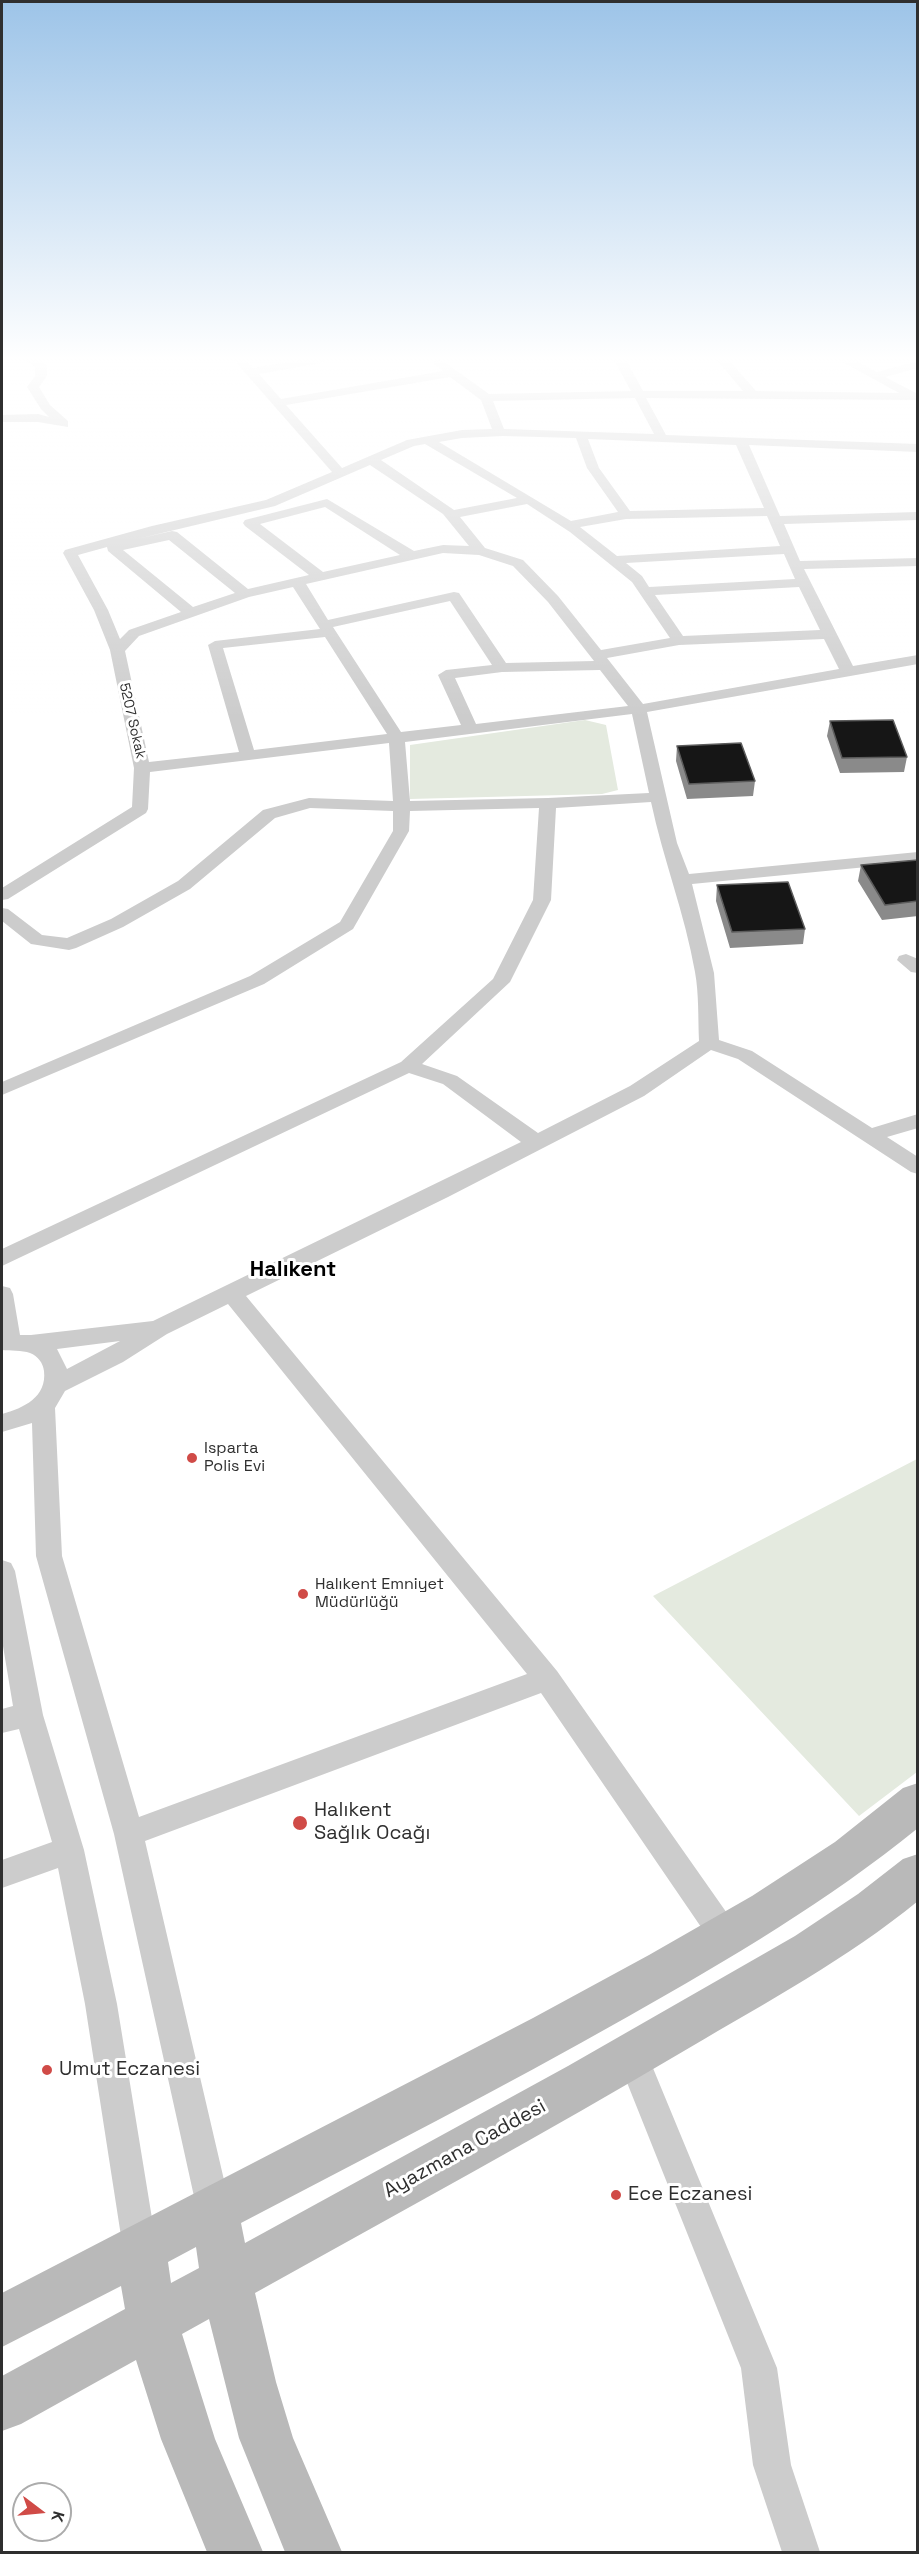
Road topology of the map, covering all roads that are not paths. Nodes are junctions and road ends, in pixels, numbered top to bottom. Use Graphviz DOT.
graph roads {
  1 [pos="323,479"];
  2 [pos="399,479"];
  3 [pos="494,479"];
  4 [pos="601,479"];
  5 [pos="757,479"];
  6 [pos="529,500"];
  7 [pos="451,515"];
  8 [pos="626,515"];
  9 [pos="773,516"];
  10 [pos="918,516"];
  11 [pos="568,525"];
  12 [pos="788,550"];
  13 [pos="480,551"];
  14 [pos="412,556"];
  15 [pos="613,560"];
  16 [pos="918,562"];
  17 [pos="795,565"];
  18 [pos="320,577"];
  19 [pos="297,582"];
  20 [pos="804,584"];
  21 [pos="645,591"];
  22 [pos="245,594"];
  23 [pos="191,613"];
  24 [pos="326,628"];
  25 [pos="829,634"];
  26 [pos="680,641"];
  27 [pos="117,650"];
  28 [pos="600,660"];
  29 [pos="918,660"];
  30 [pos="502,668"];
  31 [pos="849,673"];
  32 [pos="639,709"];
  33 [pos="471,729"];
  34 [pos="397,738"];
  35 [pos="248,755"];
  36 [pos="142,768"];
  37 [pos="658,797"];
  38 [pos="548,803"];
  39 [pos="402,806"];
  40 [pos="918,857"];
  41 [pos="682,880"];
  42 [pos="2,895"];
  43 [pos="2,913"];
  44 [pos="918,957"];
  45 [pos="918,968"];
  46 [pos="709,1043"];
  47 [pos="408,1066"];
  48 [pos="2,1089"];
  49 [pos="918,1121"];
  50 [pos="870,1135"];
  51 [pos="537,1143"];
  52 [pos="918,1167"];
  53 [pos="2,1258"];
  54 [pos="231,1293"];
  55 [pos="2,1294"];
  56 [pos="159,1328"];
  57 [pos="14,1342"];
  58 [pos="49,1395"];
  59 [pos="2,1423"];
  60 [pos="2,1571"];
  61 [pos="547,1678"];
  62 [pos="15,1718"];
  63 [pos="918,1802"];
  64 [pos="129,1834"];
  65 [pos="69,1850"];
  66 [pos="2,1874"];
  67 [pos="918,1874"];
  68 [pos="725,1936"];
  69 [pos="632,2055"];
  70 [pos="214,2210"];
  71 [pos="140,2249"];
  72 [pos="227,2280"];
  73 [pos="2,2320"];
  74 [pos="153,2321"];
  75 [pos="2,2405"];
  76 [pos="235,2553"];
  77 [pos="314,2553"];
  78 [pos="801,2553"];
  1 -- 27 [label="street, 5207 Sokak"];
  2 -- 7 [label="street"];
  3 -- 6 [label="street"];
  4 -- 8 [label="street"];
  5 -- 9 [label="street"];
  6 -- 7 [label="street"];
  6 -- 11 [label="street"];
  7 -- 13 [label="street"];
  8 -- 9 [label="street"];
  8 -- 11 [label="street"];
  9 -- 10 [label="street"];
  9 -- 12 [label="street"];
  11 -- 15 [label="street"];
  12 -- 15 [label="street"];
  12 -- 17 [label="street"];
  13 -- 14 [label="street"];
  13 -- 28 [label="street"];
  14 -- 18 [label="street"];
  14 -- 18 [label="street"];
  15 -- 21 [label="street"];
  16 -- 17 [label="street"];
  17 -- 20 [label="street"];
  18 -- 19 [label="street"];
  19 -- 22 [label="street"];
  19 -- 24 [label="street"];
  20 -- 21 [label="street"];
  20 -- 25 [label="street"];
  21 -- 26 [label="street"];
  22 -- 23 [label="street"];
  22 -- 23 [label="street"];
  23 -- 27 [label="street"];
  24 -- 30 [label="street"];
  24 -- 34 [label="street"];
  24 -- 35 [label="street"];
  25 -- 26 [label="street"];
  25 -- 31 [label="street"];
  26 -- 28 [label="street"];
  27 -- 36 [label="street, 5207 Sokak"];
  28 -- 30 [label="street"];
  28 -- 32 [label="street"];
  29 -- 31 [label="street"];
  30 -- 33 [label="street"];
  31 -- 32 [label="street"];
  32 -- 33 [label="street"];
  32 -- 37 [label="street"];
  33 -- 34 [label="street"];
  34 -- 35 [label="street"];
  34 -- 39 [label="street"];
  35 -- 36 [label="street"];
  36 -- 42 [label="street, 5207 Sokak"];
  37 -- 38 [label="street"];
  37 -- 41 [label="street"];
  38 -- 39 [label="street"];
  38 -- 47 [label="street"];
  39 -- 43 [label="street"];
  39 -- 48 [label="street"];
  40 -- 41 [label="street"];
  41 -- 46 [label="street"];
  44 -- 45 [label="street"];
  46 -- 50 [label="street"];
  46 -- 51 [label="street"];
  47 -- 51 [label="street"];
  47 -- 53 [label="street"];
  49 -- 50 [label="street"];
  50 -- 52 [label="street"];
  51 -- 54 [label="street"];
  54 -- 56 [label="street"];
  54 -- 61 [label="street"];
  55 -- 57 [label="street"];
  56 -- 57 [label="street"];
  56 -- 58 [label="street"];
  57 -- 58 [label="street"];
  58 -- 59 [label="street"];
  58 -- 64 [label="street"];
  60 -- 62 [label="street"];
  61 -- 64 [label="street"];
  61 -- 68 [label="street"];
  62 -- 65 [label="street"];
  63 -- 68 [label="main road"];
  64 -- 70 [label="street"];
  65 -- 66 [label="street"];
  65 -- 71 [label="street"];
  67 -- 69 [label="main road, Ayazmana Caddesi"];
  68 -- 70 [label="main road"];
  69 -- 72 [label="main road, Ayazmana Caddesi"];
  69 -- 78 [label="street"];
  70 -- 71 [label="main road"];
  70 -- 72 [label="main road"];
  71 -- 73 [label="main road"];
  71 -- 74 [label="main road"];
  72 -- 74 [label="main road, Ayazmana Caddesi"];
  72 -- 77 [label="main road"];
  74 -- 75 [label="main road, Ayazmana Caddesi"];
  74 -- 76 [label="main road"];
}
